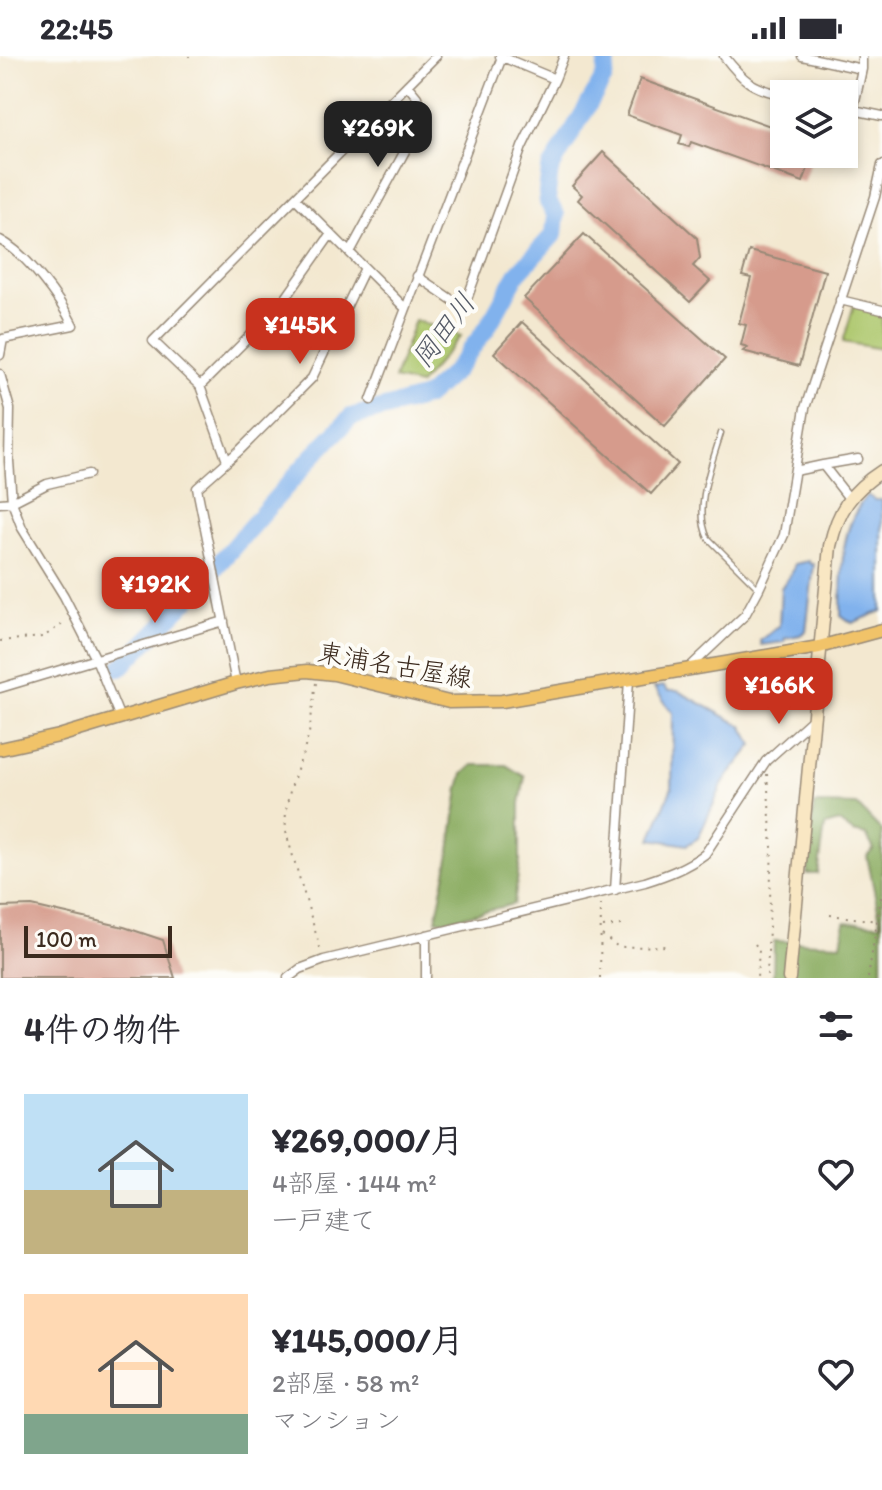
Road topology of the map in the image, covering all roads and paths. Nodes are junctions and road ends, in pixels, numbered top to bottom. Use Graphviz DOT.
graph roads {
  1 [pos="436,56"];
  2 [pos="501,56"];
  3 [pos="564,56"];
  4 [pos="724,56"];
  5 [pos="802,56"];
  6 [pos="862,56"];
  7 [pos="862,69"];
  8 [pos="555,79"];
  9 [pos="858,80"];
  10 [pos="407,85"];
  11 [pos="770,92"];
  12 [pos="858,111"];
  13 [pos="882,116"];
  14 [pos="882,165"];
  15 [pos="295,198"];
  16 [pos="331,234"];
  17 [pos="0,240"];
  18 [pos="350,252"];
  19 [pos="365,268"];
  20 [pos="417,276"];
  21 [pos="840,300"];
  22 [pos="404,307"];
  23 [pos="882,310"];
  24 [pos="0,355"];
  25 [pos="0,374"];
  26 [pos="200,386"];
  27 [pos="371,400"];
  28 [pos="721,433"];
  29 [pos="858,459"];
  30 [pos="227,461"];
  31 [pos="823,465"];
  32 [pos="795,471"];
  33 [pos="882,471"];
  34 [pos="89,474"];
  35 [pos="848,497"];
  36 [pos="12,502"];
  37 [pos="0,503"];
  38 [pos="759,589"];
  39 [pos="74,617"];
  40 [pos="224,621"];
  41 [pos="882,630"];
  42 [pos="0,641"];
  43 [pos="819,647"];
  44 [pos="96,659"];
  45 [pos="686,671"];
  46 [pos="317,672"];
  47 [pos="629,680"];
  48 [pos="236,683"];
  49 [pos="0,688"];
  50 [pos="815,717"];
  51 [pos="120,718"];
  52 [pos="0,749"];
  53 [pos="766,761"];
  54 [pos="615,890"];
  55 [pos="882,891"];
  56 [pos="601,893"];
  57 [pos="830,915"];
  58 [pos="877,921"];
  59 [pos="622,925"];
  60 [pos="601,927"];
  61 [pos="426,935"];
  62 [pos="601,935"];
  63 [pos="755,944"];
  64 [pos="669,946"];
  65 [pos="324,960"];
  66 [pos="288,978"];
  67 [pos="426,978"];
  68 [pos="600,978"];
  69 [pos="757,978"];
  70 [pos="767,978"];
  71 [pos="789,978"];
  72 [pos="868,978"];
  1 -- 10 [label="street"];
  2 -- 8 [label="street"];
  2 -- 20 [label="street"];
  3 -- 8 [label="street"];
  4 -- 11 [label="street"];
  5 -- 7 [label="street"];
  6 -- 7 [label="street"];
  7 -- 9 [label="street"];
  8 -- 20 [label="street"];
  10 -- 15 [label="street"];
  10 -- 18 [label="street"];
  12 -- 13 [label="street"];
  14 -- 21 [label="street"];
  15 -- 16 [label="street"];
  15 -- 26 [label="street"];
  16 -- 18 [label="street"];
  16 -- 26 [label="street"];
  17 -- 24 [label="street"];
  18 -- 19 [label="street"];
  19 -- 22 [label="street"];
  19 -- 30 [label="street"];
  20 -- 22 [label="street"];
  21 -- 23 [label="street"];
  21 -- 32 [label="street"];
  22 -- 27 [label="street"];
  25 -- 36 [label="street"];
  26 -- 30 [label="street"];
  28 -- 38 [label="lane"];
  29 -- 31 [label="street"];
  30 -- 40 [label="street"];
  31 -- 32 [label="street"];
  31 -- 35 [label="street"];
  32 -- 38 [label="street"];
  33 -- 35 [label="street"];
  34 -- 36 [label="street"];
  35 -- 43 [label="street"];
  36 -- 37 [label="street"];
  36 -- 39 [label="street"];
  38 -- 45 [label="street"];
  39 -- 42 [label="path"];
  39 -- 44 [label="street"];
  40 -- 44 [label="street"];
  40 -- 48 [label="street"];
  41 -- 43 [label="main road, 東浦名古屋線"];
  43 -- 45 [label="main road, 東浦名古屋線"];
  43 -- 50 [label="street"];
  44 -- 49 [label="street"];
  44 -- 51 [label="street"];
  45 -- 47 [label="main road, 東浦名古屋線"];
  46 -- 47 [label="main road, 東浦名古屋線"];
  46 -- 48 [label="main road, 東浦名古屋線"];
  46 -- 65 [label="path"];
  47 -- 54 [label="street"];
  48 -- 51 [label="main road, 東浦名古屋線"];
  50 -- 53 [label="street"];
  50 -- 71 [label="street"];
  51 -- 52 [label="main road, 東浦名古屋線"];
  53 -- 54 [label="street"];
  53 -- 70 [label="path"];
  54 -- 56 [label="street"];
  55 -- 58 [label="path"];
  56 -- 60 [label="path"];
  56 -- 61 [label="street"];
  57 -- 58 [label="path"];
  58 -- 72 [label="path"];
  59 -- 60 [label="path"];
  60 -- 62 [label="path"];
  61 -- 65 [label="street"];
  61 -- 67 [label="street"];
  62 -- 64 [label="path"];
  62 -- 68 [label="path"];
  63 -- 69 [label="path"];
  65 -- 66 [label="street"];
}
